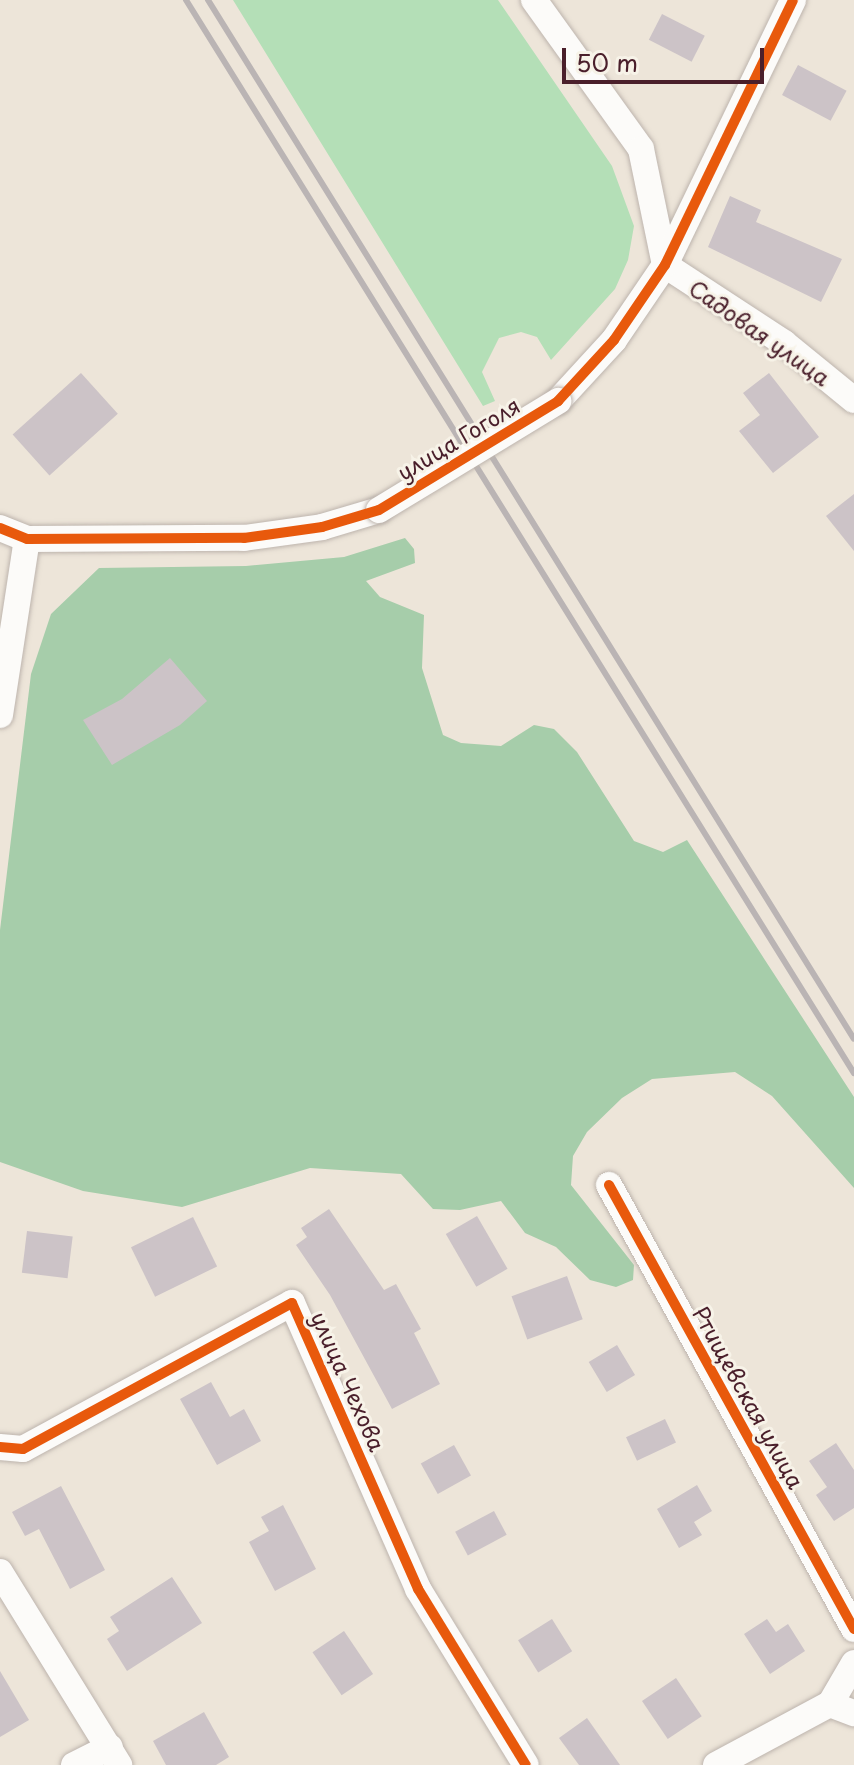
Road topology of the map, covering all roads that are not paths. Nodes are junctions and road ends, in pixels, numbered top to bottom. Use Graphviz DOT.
graph roads {
  1 [pos="534,0"];
  2 [pos="793,0"];
  3 [pos="665,265"];
  4 [pos="854,400"];
  5 [pos="0,528"];
  6 [pos="27,539"];
  7 [pos="0,715"];
  8 [pos="609,1185"];
  9 [pos="0,1447"];
  10 [pos="0,1572"];
  11 [pos="854,1629"];
  12 [pos="854,1663"];
  13 [pos="842,1708"];
  14 [pos="114,1756"];
  15 [pos="74,1765"];
  16 [pos="526,1765"];
  17 [pos="716,1765"];
  1 -- 3 [label="street"];
  2 -- 3 [label="street, улица Гоголя"];
  3 -- 4 [label="street, Садовая улица"];
  3 -- 6 [label="street, улица Гоголя, bridge"];
  5 -- 6 [label="street"];
  6 -- 7 [label="street"];
  8 -- 11 [label="street, Ртищевская улица"];
  9 -- 16 [label="street, улица Чехова"];
  10 -- 14 [label="street"];
  12 -- 13 [label="street"];
  13 -- 17 [label="street"];
  14 -- 15 [label="street"];
}
